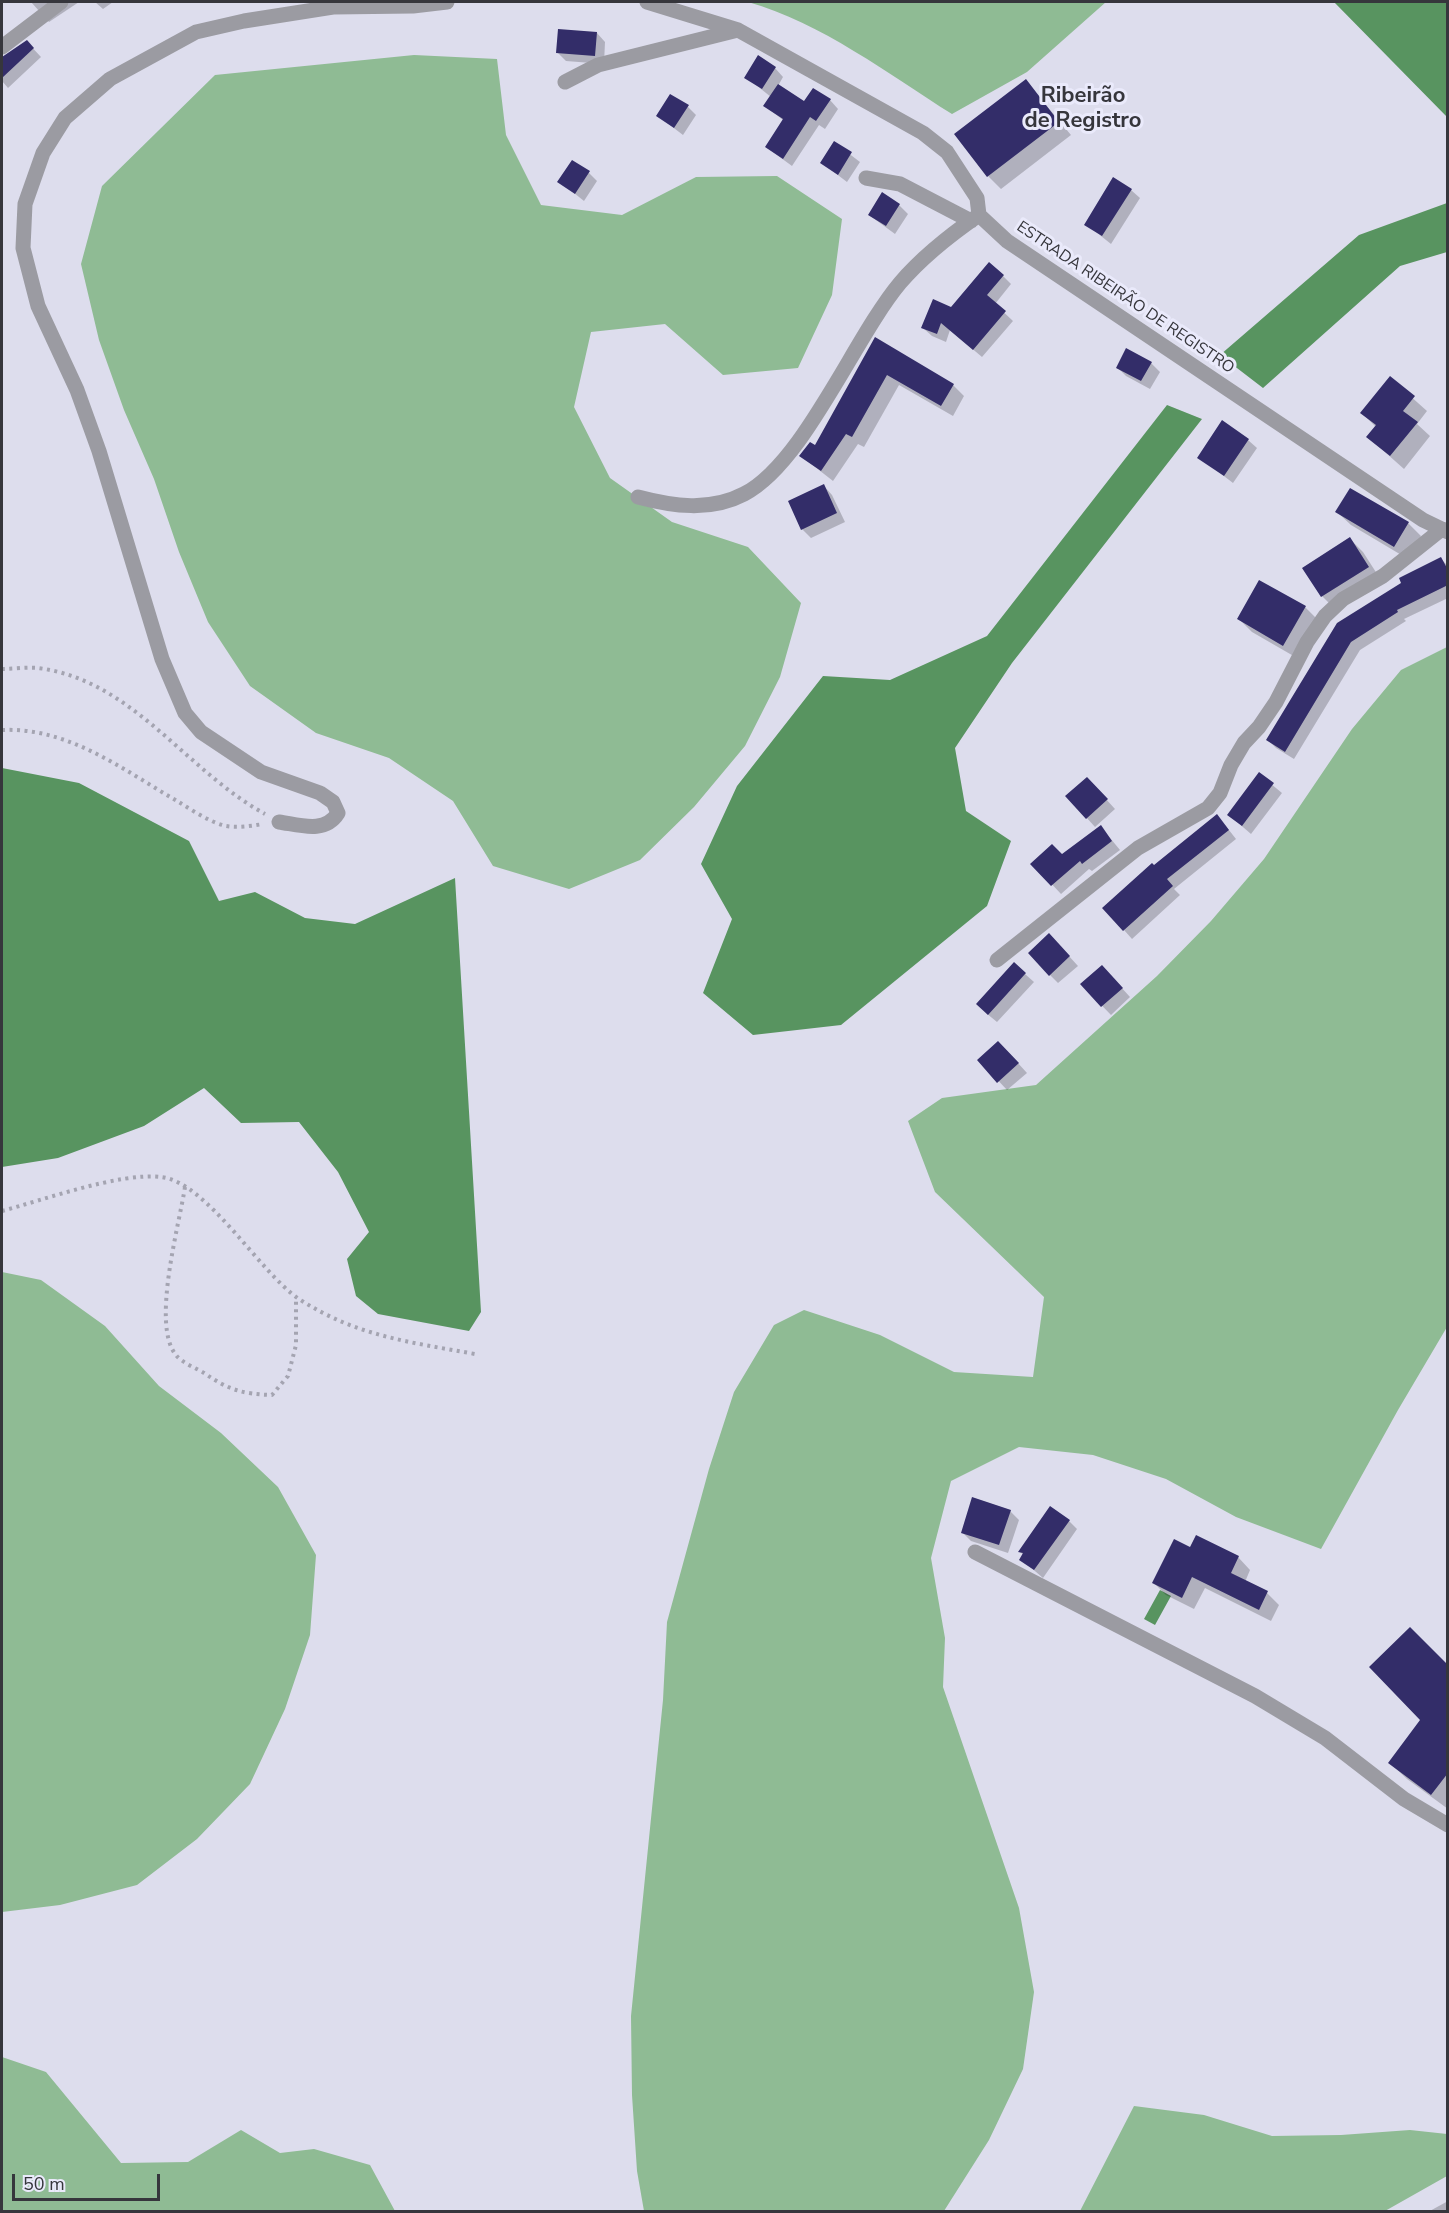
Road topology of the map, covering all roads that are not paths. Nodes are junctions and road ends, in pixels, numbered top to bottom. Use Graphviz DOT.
graph roads {
  1 [pos="61,2"];
  2 [pos="447,2"];
  3 [pos="647,2"];
  4 [pos="738,30"];
  5 [pos="2,47"];
  6 [pos="565,82"];
  7 [pos="866,178"];
  8 [pos="975,218"];
  9 [pos="638,496"];
  10 [pos="1445,531"];
  11 [pos="279,822"];
  12 [pos="997,960"];
  13 [pos="975,1552"];
  14 [pos="1448,1826"];
  1 -- 5 [label="street"];
  2 -- 11 [label="street"];
  3 -- 4 [label="street"];
  4 -- 6 [label="street"];
  4 -- 8 [label="street"];
  7 -- 8 [label="street, ESTRADA RIBEIRÃO DE REGISTRO"];
  8 -- 9 [label="street"];
  8 -- 10 [label="street, ESTRADA RIBEIRÃO DE REGISTRO"];
  10 -- 12 [label="street"];
  13 -- 14 [label="street"];
}
